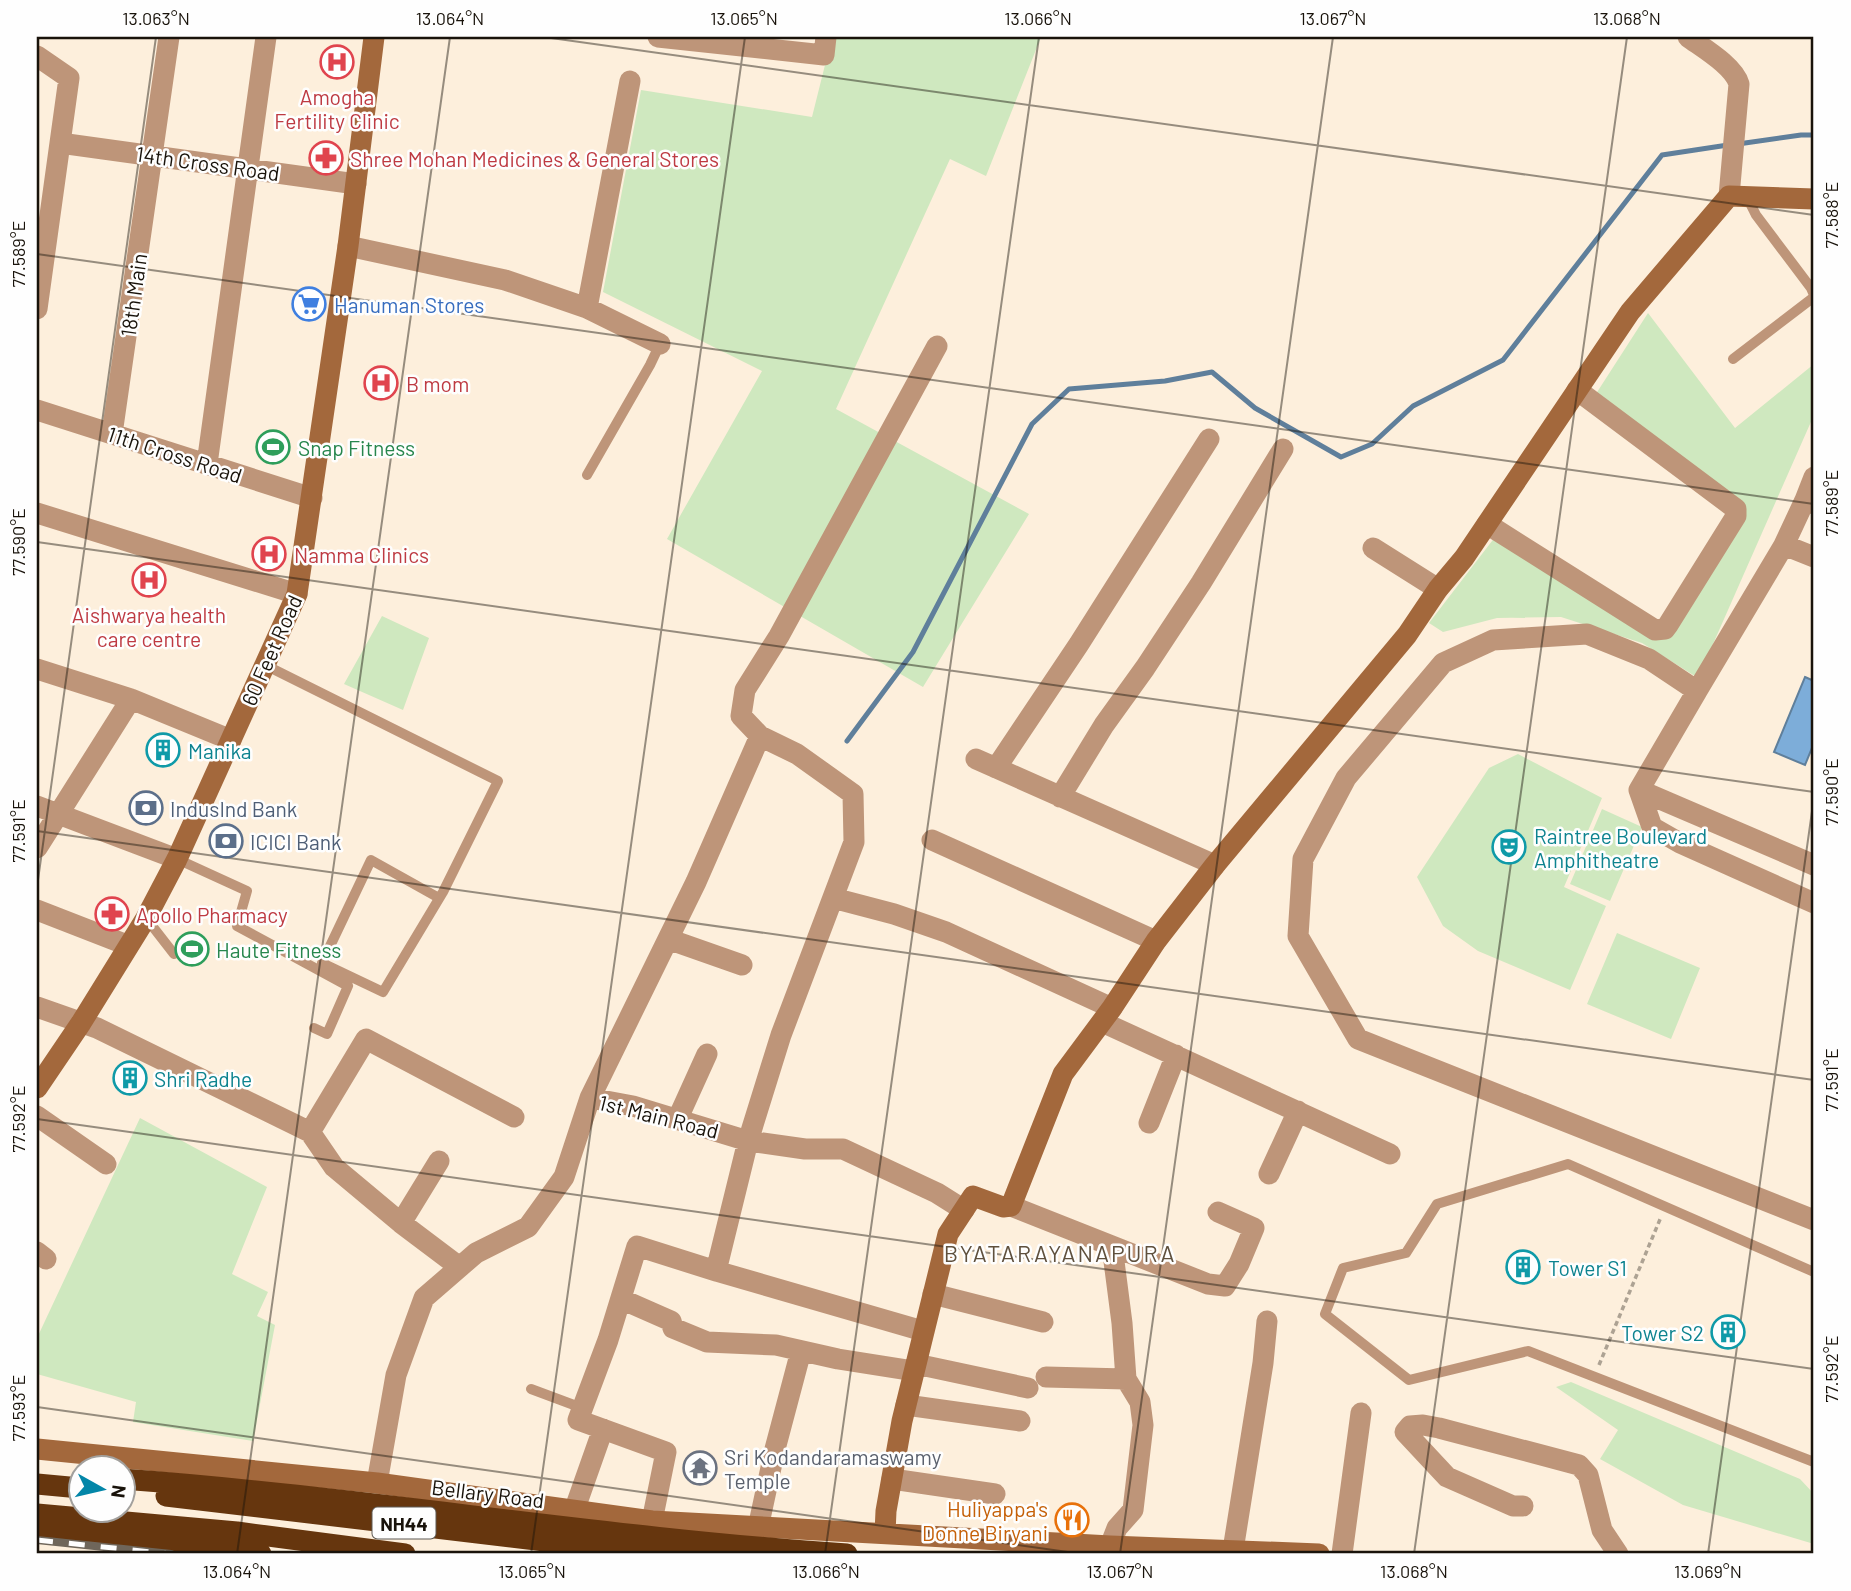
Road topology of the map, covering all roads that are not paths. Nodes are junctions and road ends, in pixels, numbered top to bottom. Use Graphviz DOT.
graph roads {
  1 [pos="169,37"];
  2 [pos="266,37"];
  3 [pos="374,37"];
  4 [pos="658,37"];
  5 [pos="826,37"];
  6 [pos="1688,37"];
  7 [pos="37,56"];
  8 [pos="630,81"];
  9 [pos="60,143"];
  10 [pos="153,156"];
  11 [pos="46,169"];
  12 [pos="248,169"];
  13 [pos="356,184"];
  14 [pos="1738,196"];
  15 [pos="1814,200"];
  16 [pos="348,246"];
  17 [pos="41,251"];
  18 [pos="1814,296"];
  19 [pos="587,308"];
  20 [pos="37,309"];
  21 [pos="660,344"];
  22 [pos="937,346"];
  23 [pos="1733,359"];
  24 [pos="1577,390"];
  25 [pos="37,410"];
  26 [pos="112,434"];
  27 [pos="1209,439"];
  28 [pos="1283,449"];
  29 [pos="207,464"];
  30 [pos="587,475"];
  31 [pos="1814,477"];
  32 [pos="312,498"];
  33 [pos="1810,502"];
  34 [pos="37,513"];
  35 [pos="1487,524"];
  36 [pos="1784,545"];
  37 [pos="1373,548"];
  38 [pos="1814,557"];
  39 [pos="1438,589"];
  40 [pos="297,594"];
  41 [pos="265,665"];
  42 [pos="37,670"];
  43 [pos="1697,691"];
  44 [pos="131,698"];
  45 [pos="760,736"];
  46 [pos="231,740"];
  47 [pos="976,759"];
  48 [pos="996,768"];
  49 [pos="1639,790"];
  50 [pos="1060,797"];
  51 [pos="37,806"];
  52 [pos="58,814"];
  53 [pos="932,840"];
  54 [pos="37,848"];
  55 [pos="177,859"];
  56 [pos="1215,865"];
  57 [pos="1814,865"];
  58 [pos="439,898"];
  59 [pos="833,898"];
  60 [pos="1814,903"];
  61 [pos="37,910"];
  62 [pos="146,918"];
  63 [pos="668,939"];
  64 [pos="1156,941"];
  65 [pos="127,945"];
  66 [pos="174,954"];
  67 [pos="742,965"];
  68 [pos="37,1007"];
  69 [pos="1107,1015"];
  70 [pos="82,1023"];
  71 [pos="314,1028"];
  72 [pos="707,1054"];
  73 [pos="1176,1055"];
  74 [pos="37,1088"];
  75 [pos="590,1098"];
  76 [pos="1298,1111"];
  77 [pos="37,1116"];
  78 [pos="514,1117"];
  79 [pos="678,1118"];
  80 [pos="1149,1123"];
  81 [pos="310,1132"];
  82 [pos="748,1140"];
  83 [pos="1390,1154"];
  84 [pos="439,1161"];
  85 [pos="106,1164"];
  86 [pos="1269,1174"];
  87 [pos="1011,1206"];
  88 [pos="964,1210"];
  89 [pos="1218,1212"];
  90 [pos="1814,1220"];
  91 [pos="401,1223"];
  92 [pos="1112,1246"];
  93 [pos="458,1266"];
  94 [pos="716,1271"];
  95 [pos="1814,1272"];
  96 [pos="933,1294"];
  97 [pos="621,1299"];
  98 [pos="1267,1321"];
  99 [pos="1043,1322"];
  100 [pos="923,1331"];
  101 [pos="801,1351"];
  102 [pos="915,1368"];
  103 [pos="1126,1379"];
  104 [pos="531,1389"];
  105 [pos="906,1405"];
  106 [pos="582,1408"];
  107 [pos="1361,1413"];
  108 [pos="1020,1421"];
  109 [pos="603,1429"];
  110 [pos="37,1449"];
  111 [pos="1814,1462"];
  112 [pos="37,1471"];
  113 [pos="66,1474"];
  114 [pos="892,1479"];
  115 [pos="136,1480"];
  116 [pos="377,1483"];
  117 [pos="37,1484"];
  118 [pos="66,1487"];
  119 [pos="136,1493"];
  120 [pos="995,1494"];
  121 [pos="1523,1506"];
  122 [pos="574,1511"];
  123 [pos="37,1514"];
  124 [pos="652,1521"];
  125 [pos="758,1528"];
  126 [pos="37,1531"];
  127 [pos="885,1533"];
  128 [pos="1110,1546"];
  129 [pos="1233,1550"];
  130 [pos="261,1554"];
  131 [pos="405,1554"];
  132 [pos="686,1554"];
  133 [pos="847,1554"];
  134 [pos="1319,1554"];
  135 [pos="1342,1554"];
  136 [pos="1618,1554"];
  1 -- 10 [label="street, 18th Main"];
  2 -- 12 [label="street"];
  3 -- 13 [label="street, 60 Feet Road"];
  4 -- 5 [label="street"];
  6 -- 14 [label="street"];
  7 -- 9 [label="street"];
  8 -- 19 [label="street"];
  9 -- 10 [label="street, 14th Cross Road"];
  9 -- 11 [label="street"];
  10 -- 12 [label="street, 14th Cross Road"];
  10 -- 26 [label="street, 18th Main"];
  11 -- 17 [label="street"];
  12 -- 13 [label="street, 14th Cross Road"];
  12 -- 29 [label="street"];
  13 -- 16 [label="street, 60 Feet Road"];
  14 -- 15 [label="street"];
  14 -- 18 [label="lane"];
  14 -- 24 [label="street"];
  16 -- 19 [label="street"];
  16 -- 32 [label="street, 60 Feet Road"];
  17 -- 20 [label="street"];
  18 -- 23 [label="lane"];
  19 -- 21 [label="street"];
  21 -- 30 [label="lane"];
  22 -- 45 [label="street"];
  24 -- 35 [label="street"];
  24 -- 35 [label="street"];
  25 -- 26 [label="street, 11th Cross Road"];
  26 -- 29 [label="street, 11th Cross Road"];
  27 -- 48 [label="street"];
  28 -- 50 [label="street"];
  29 -- 32 [label="street, 11th Cross Road"];
  31 -- 33 [label="street"];
  32 -- 40 [label="street, 60 Feet Road"];
  33 -- 36 [label="street"];
  34 -- 40 [label="street"];
  35 -- 39 [label="street"];
  36 -- 38 [label="street"];
  36 -- 43 [label="street"];
  37 -- 39 [label="street"];
  39 -- 56 [label="street"];
  40 -- 41 [label="street, 60 Feet Road"];
  41 -- 46 [label="street, 60 Feet Road"];
  41 -- 58 [label="lane"];
  42 -- 44 [label="street"];
  43 -- 49 [label="street"];
  43 -- 90 [label="street"];
  44 -- 46 [label="street"];
  44 -- 52 [label="street"];
  45 -- 59 [label="street"];
  45 -- 63 [label="street"];
  46 -- 55 [label="street, 60 Feet Road"];
  47 -- 48 [label="street"];
  48 -- 50 [label="street"];
  49 -- 57 [label="street"];
  49 -- 60 [label="street"];
  50 -- 56 [label="street"];
  51 -- 52 [label="street"];
  52 -- 54 [label="street"];
  52 -- 55 [label="street"];
  53 -- 64 [label="street"];
  55 -- 62 [label="street, 60 Feet Road"];
  55 -- 71 [label="lane"];
  56 -- 64 [label="street"];
  58 -- 58 [label="lane"];
  59 -- 69 [label="street"];
  59 -- 82 [label="street"];
  61 -- 65 [label="street"];
  62 -- 65 [label="street, 60 Feet Road"];
  62 -- 66 [label="lane"];
  63 -- 67 [label="street"];
  63 -- 75 [label="street"];
  64 -- 69 [label="street"];
  65 -- 70 [label="street, 60 Feet Road"];
  68 -- 70 [label="street"];
  69 -- 73 [label="street"];
  69 -- 87 [label="street"];
  70 -- 74 [label="street, 60 Feet Road"];
  70 -- 81 [label="street"];
  72 -- 79 [label="street"];
  73 -- 76 [label="street"];
  73 -- 80 [label="street"];
  75 -- 79 [label="street, 1st Main Road"];
  75 -- 93 [label="street, 1st Main Road"];
  76 -- 83 [label="street"];
  76 -- 86 [label="street"];
  77 -- 85 [label="street"];
  78 -- 81 [label="street"];
  79 -- 82 [label="street, 1st Main Road"];
  81 -- 91 [label="street"];
  82 -- 88 [label="street, 1st Main Road"];
  82 -- 94 [label="street"];
  84 -- 91 [label="street"];
  87 -- 88 [label="street"];
  87 -- 92 [label="street"];
  88 -- 96 [label="street"];
  89 -- 92 [label="street"];
  91 -- 93 [label="street"];
  92 -- 103 [label="street"];
  93 -- 116 [label="street, 1st Main Road"];
  94 -- 97 [label="street"];
  94 -- 100 [label="street"];
  95 -- 111 [label="lane"];
  96 -- 99 [label="street"];
  96 -- 100 [label="street"];
  97 -- 101 [label="street"];
  97 -- 106 [label="street"];
  98 -- 129 [label="street"];
  100 -- 102 [label="street"];
  101 -- 102 [label="street"];
  101 -- 125 [label="street"];
  102 -- 103 [label="street"];
  102 -- 105 [label="street"];
  103 -- 128 [label="street"];
  104 -- 106 [label="lane"];
  105 -- 108 [label="street"];
  105 -- 114 [label="street"];
  106 -- 109 [label="street"];
  107 -- 135 [label="street"];
  109 -- 122 [label="street"];
  109 -- 124 [label="street"];
  110 -- 116 [label="street"];
  112 -- 113 [label="highway"];
  114 -- 120 [label="street"];
  114 -- 127 [label="street"];
  115 -- 133 [label="highway, Bellary Road"];
  116 -- 122 [label="street"];
  117 -- 118 [label="highway"];
  119 -- 132 [label="highway, Bellary Road / NH44"];
  121 -- 136 [label="street"];
  122 -- 124 [label="street"];
  123 -- 131 [label="highway, NH44"];
  124 -- 125 [label="street"];
  125 -- 127 [label="street"];
  126 -- 130 [label="highway"];
  127 -- 128 [label="street"];
  128 -- 129 [label="street"];
  129 -- 134 [label="street"];
}
